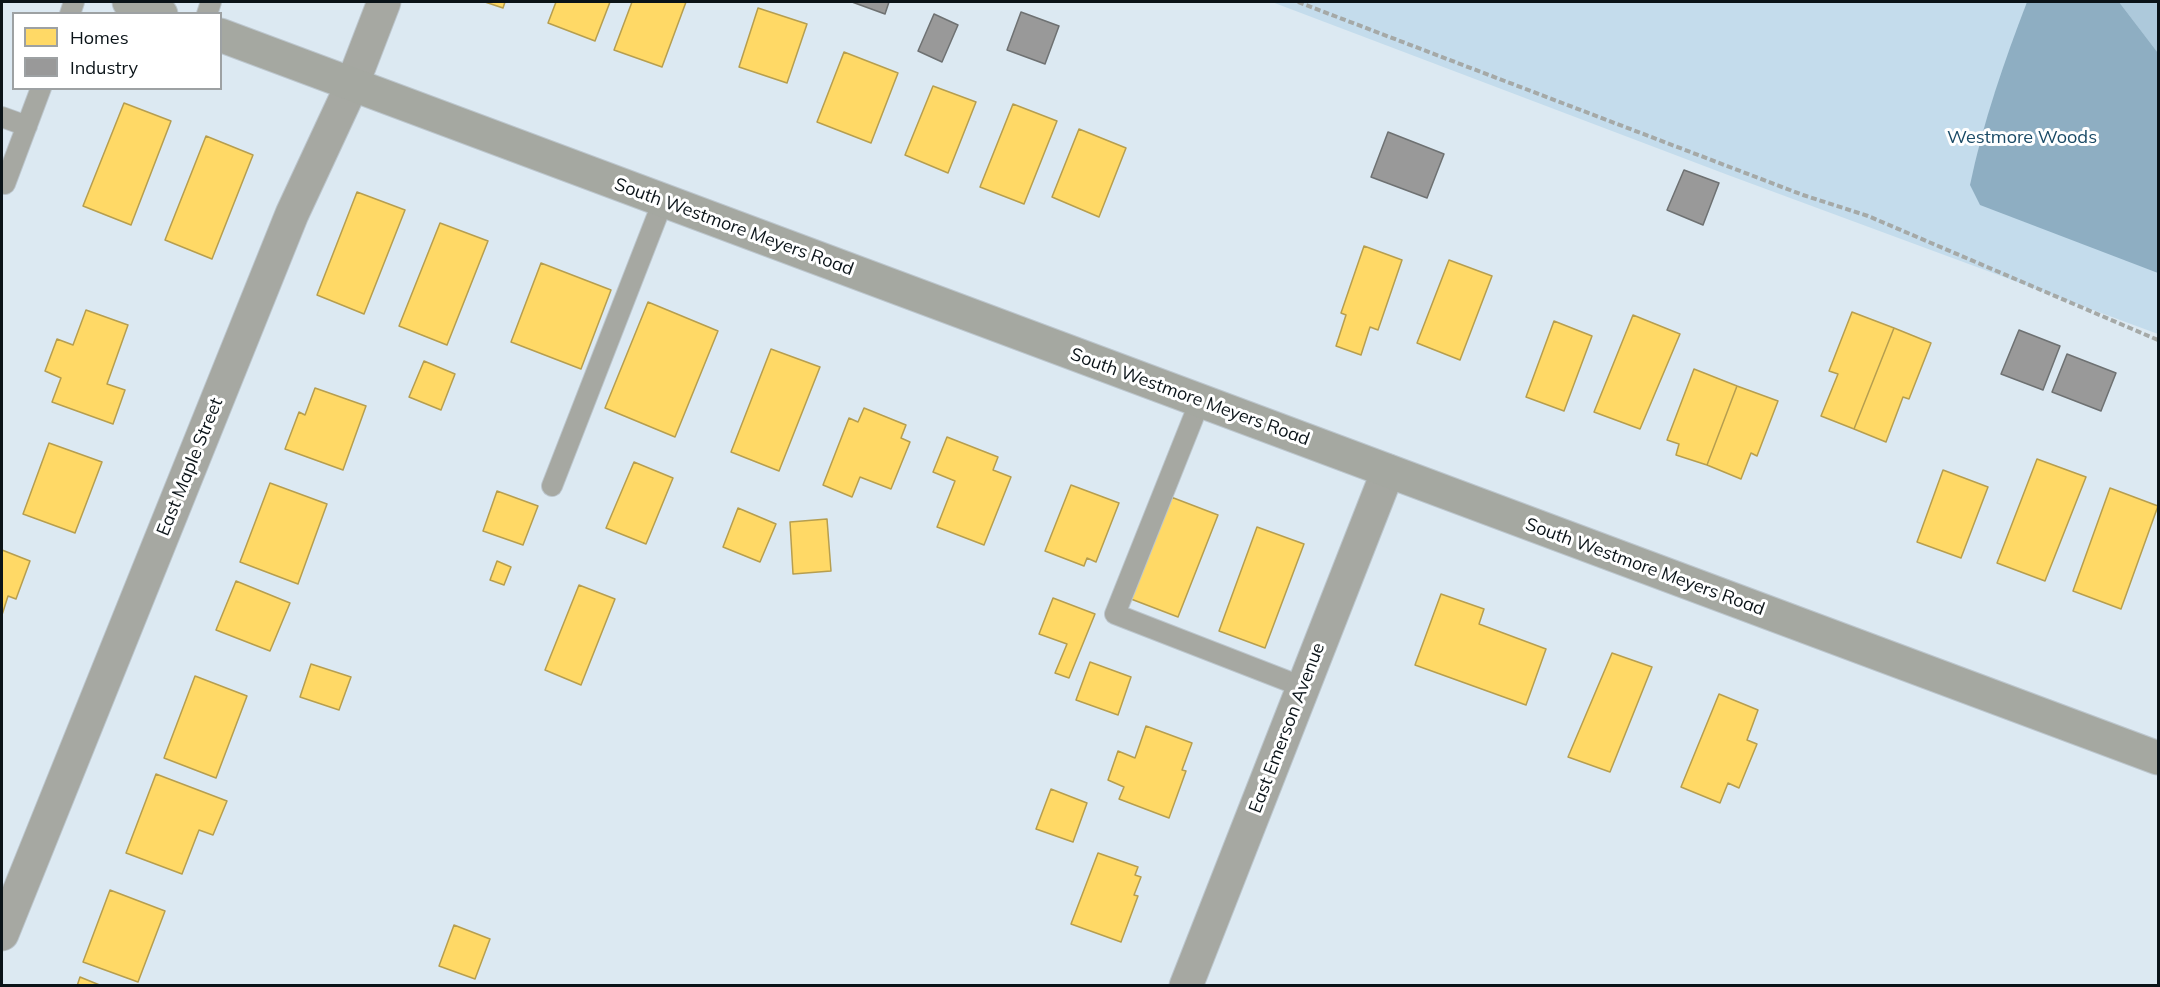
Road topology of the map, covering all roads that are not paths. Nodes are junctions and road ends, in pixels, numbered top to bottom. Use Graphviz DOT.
graph roads {
  1 [pos="129,2"];
  2 [pos="384,2"];
  3 [pos="156,12"];
  4 [pos="222,36"];
  5 [pos="352,85"];
  6 [pos="40,90"];
  7 [pos="2,117"];
  8 [pos="27,126"];
  9 [pos="5,184"];
  10 [pos="663,201"];
  11 [pos="1200,400"];
  12 [pos="1388,471"];
  13 [pos="552,486"];
  14 [pos="1303,687"];
  15 [pos="2158,758"];
  16 [pos="2,934"];
  17 [pos="1186,986"];
  1 -- 3 [label="street"];
  2 -- 5 [label="street, East Maple Street"];
  4 -- 5 [label="street, South Westmore Meyers Road"];
  5 -- 10 [label="street, South Westmore Meyers Road"];
  5 -- 16 [label="street, East Maple Street"];
  6 -- 8 [label="lane"];
  7 -- 8 [label="lane"];
  8 -- 9 [label="lane"];
  10 -- 11 [label="street, South Westmore Meyers Road"];
  10 -- 13 [label="lane"];
  11 -- 12 [label="street, South Westmore Meyers Road"];
  11 -- 14 [label="lane"];
  12 -- 14 [label="street, East Emerson Avenue"];
  12 -- 15 [label="street, South Westmore Meyers Road"];
  14 -- 17 [label="street, East Emerson Avenue"];
}
